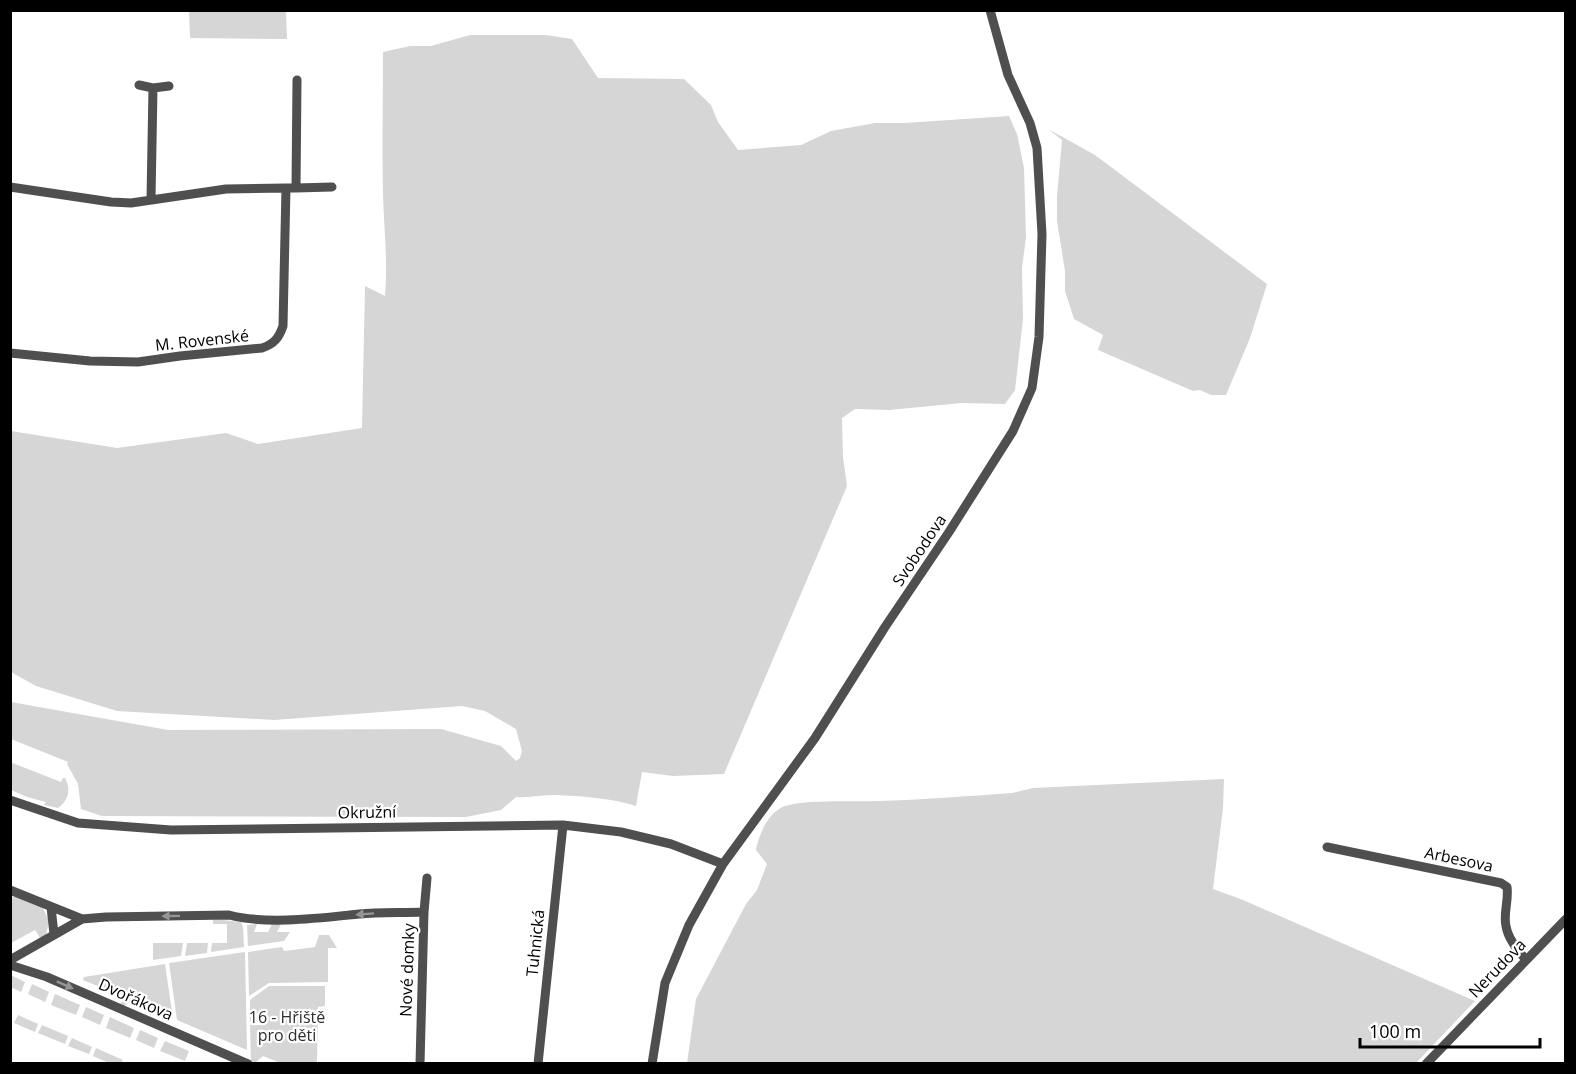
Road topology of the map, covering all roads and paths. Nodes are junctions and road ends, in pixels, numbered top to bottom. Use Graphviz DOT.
graph roads {
  1 [pos="990,10"];
  2 [pos="297,80"];
  3 [pos="139,85"];
  4 [pos="169,86"];
  5 [pos="153,88"];
  6 [pos="10,187"];
  7 [pos="332,187"];
  8 [pos="291,188"];
  9 [pos="151,199"];
  10 [pos="10,353"];
  11 [pos="10,800"];
  12 [pos="563,825"];
  13 [pos="1327,847"];
  14 [pos="723,864"];
  15 [pos="427,878"];
  16 [pos="10,890"];
  17 [pos="51,907"];
  18 [pos="424,912"];
  19 [pos="82,919"];
  20 [pos="1566,919"];
  21 [pos="54,934"];
  22 [pos="10,960"];
  23 [pos="1526,960"];
  24 [pos="10,965"];
  25 [pos="248,1064"];
  26 [pos="420,1064"];
  27 [pos="538,1064"];
  28 [pos="652,1064"];
  29 [pos="1426,1064"];
  1 -- 14 [label="street, Svobodova"];
  2 -- 8 [label="street, M. Rovenské"];
  3 -- 5 [label="street"];
  4 -- 5 [label="street"];
  5 -- 9 [label="street"];
  6 -- 9 [label="street"];
  7 -- 8 [label="street"];
  8 -- 9 [label="street"];
  8 -- 10 [label="street, M. Rovenské"];
  11 -- 12 [label="street, Okružní"];
  12 -- 14 [label="street, Okružní"];
  12 -- 27 [label="street, Tuhnická"];
  13 -- 23 [label="street, Arbesova"];
  14 -- 28 [label="street, Svobodova"];
  15 -- 18 [label="street, Nové domky"];
  16 -- 17 [label="street"];
  17 -- 19 [label="street"];
  17 -- 21 [label="street"];
  18 -- 19 [label="street, one-way"];
  18 -- 26 [label="street, Nové domky"];
  19 -- 21 [label="street"];
  20 -- 23 [label="street, Nerudova"];
  21 -- 22 [label="street"];
  23 -- 29 [label="street, Nerudova"];
  24 -- 25 [label="street, Dvořákova, one-way"];
}
